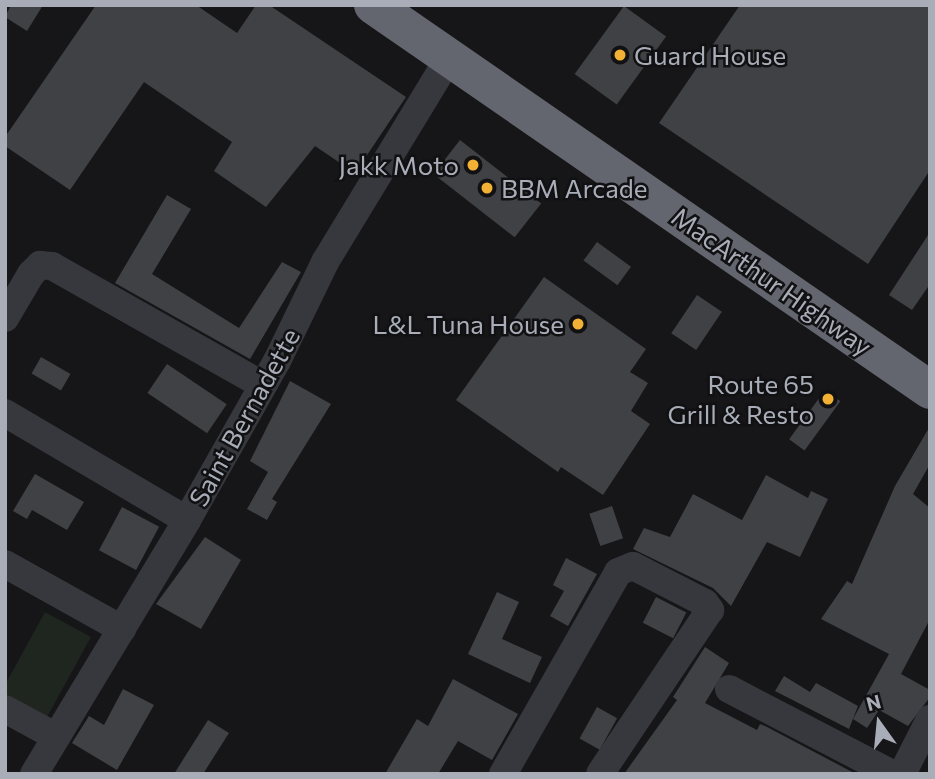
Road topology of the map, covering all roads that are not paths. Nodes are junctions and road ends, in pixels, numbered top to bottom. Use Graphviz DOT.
graph roads {
  1 [pos="373,5"];
  2 [pos="449,58"];
  3 [pos="5,318"];
  4 [pos="262,385"];
  5 [pos="930,390"];
  6 [pos="5,413"];
  7 [pos="187,520"];
  8 [pos="5,564"];
  9 [pos="122,629"];
  10 [pos="729,689"];
  11 [pos="5,709"];
  12 [pos="930,719"];
  13 [pos="55,736"];
  14 [pos="34,774"];
  15 [pos="503,774"];
  16 [pos="600,774"];
  17 [pos="892,774"];
  18 [pos="902,774"];
  1 -- 2 [label="highway, MacArthur Highway"];
  2 -- 4 [label="street, Saint Bernadette"];
  2 -- 5 [label="highway, MacArthur Highway"];
  3 -- 4 [label="street"];
  4 -- 7 [label="street, Saint Bernadette"];
  6 -- 7 [label="street"];
  7 -- 9 [label="street, Saint Bernadette"];
  8 -- 9 [label="street"];
  9 -- 13 [label="street, Saint Bernadette"];
  10 -- 17 [label="street"];
  11 -- 13 [label="street"];
  12 -- 18 [label="street"];
  13 -- 14 [label="street, Saint Bernadette"];
  15 -- 16 [label="street"];
}
